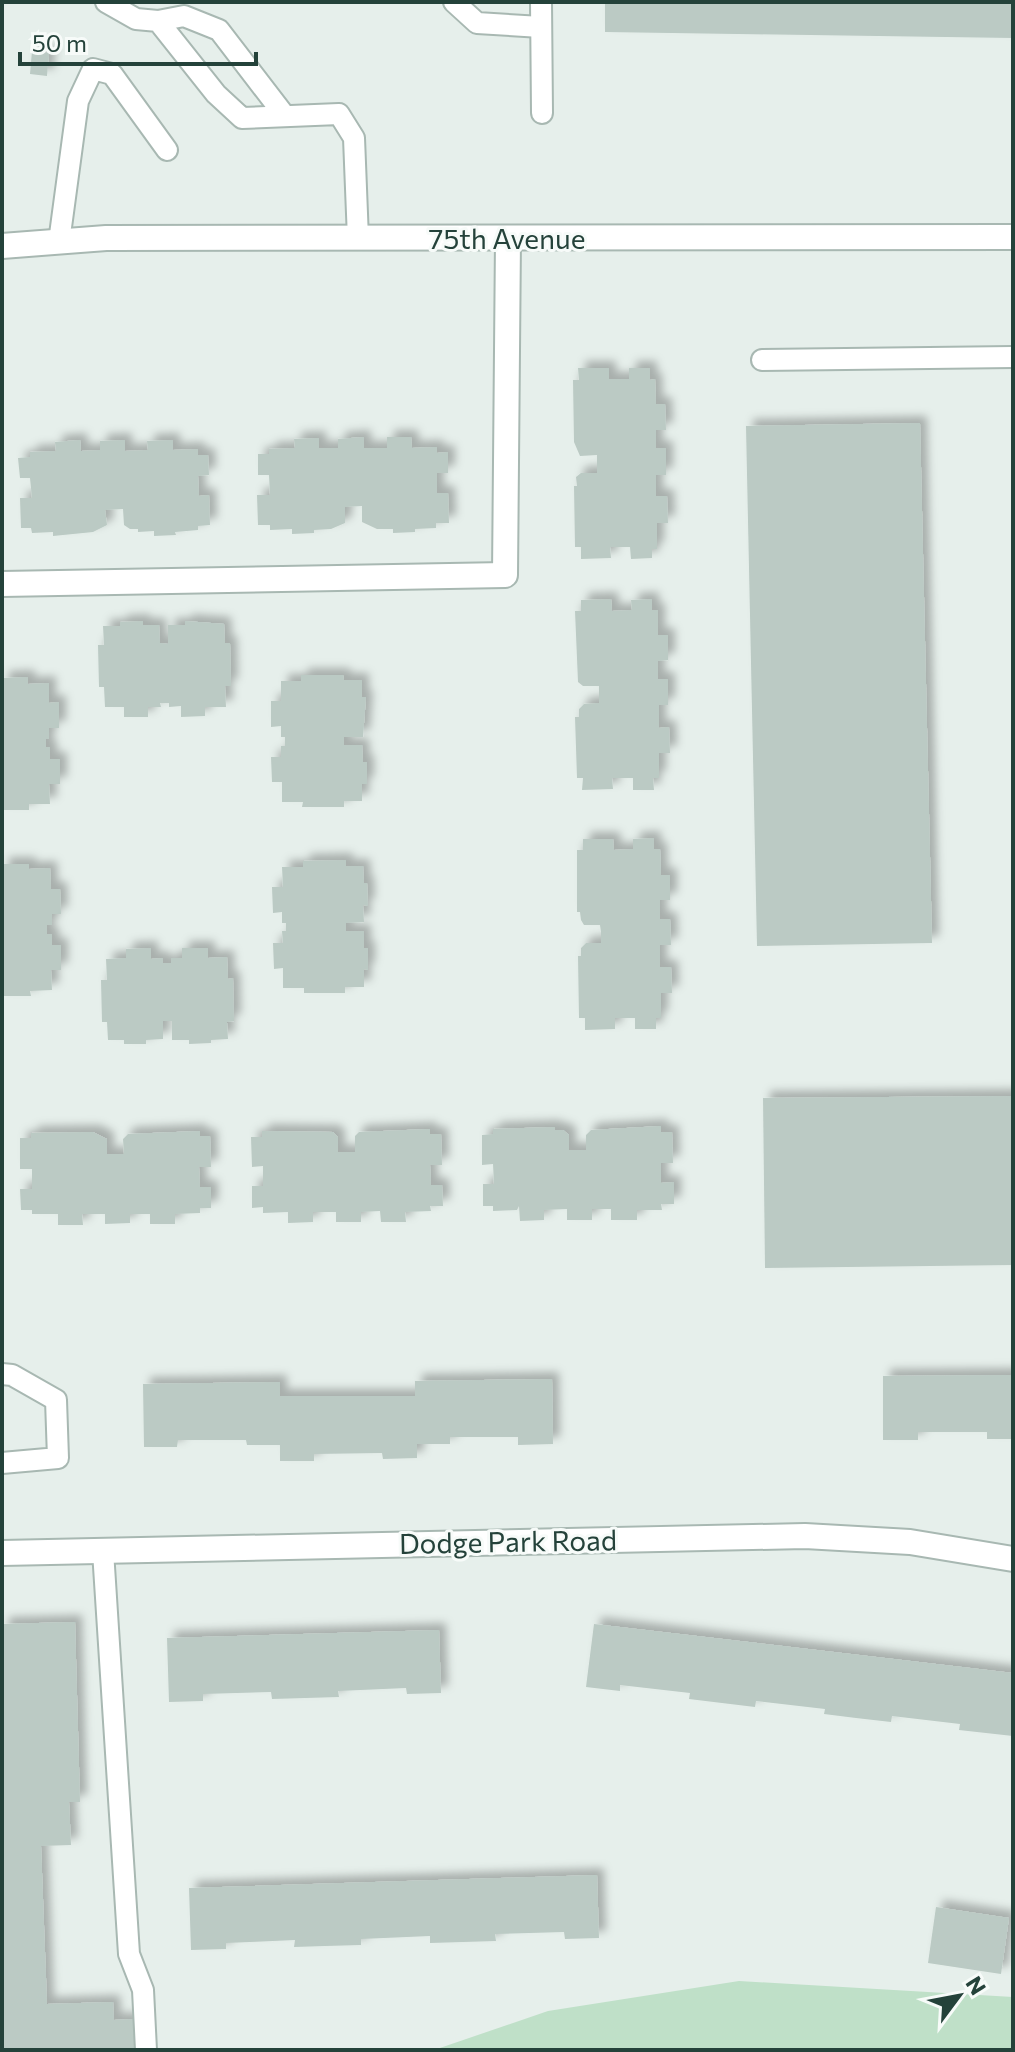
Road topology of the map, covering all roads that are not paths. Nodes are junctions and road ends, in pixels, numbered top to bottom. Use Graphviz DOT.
graph roads {
  1 [pos="106,2"];
  2 [pos="454,2"];
  3 [pos="541,2"];
  4 [pos="158,21"];
  5 [pos="541,27"];
  6 [pos="542,113"];
  7 [pos="285,116"];
  8 [pos="167,150"];
  9 [pos="1013,237"];
  10 [pos="358,239"];
  11 [pos="508,239"];
  12 [pos="59,242"];
  13 [pos="2,246"];
  14 [pos="1013,357"];
  15 [pos="762,360"];
  16 [pos="2,584"];
  17 [pos="2,1374"];
  18 [pos="2,1463"];
  19 [pos="103,1551"];
  20 [pos="2,1553"];
  21 [pos="1013,1559"];
  22 [pos="146,2050"];
  1 -- 4 [label="lane"];
  2 -- 5 [label="lane"];
  3 -- 5 [label="lane"];
  4 -- 7 [label="lane"];
  4 -- 7 [label="lane"];
  5 -- 6 [label="lane"];
  7 -- 10 [label="lane"];
  8 -- 12 [label="lane"];
  9 -- 11 [label="street, 75th Avenue"];
  10 -- 11 [label="street, 75th Avenue"];
  10 -- 12 [label="street, 75th Avenue"];
  11 -- 16 [label="street"];
  12 -- 13 [label="street, 75th Avenue"];
  14 -- 15 [label="lane"];
  17 -- 18 [label="lane"];
  19 -- 20 [label="street, Dodge Park Road"];
  19 -- 21 [label="street, Dodge Park Road"];
  19 -- 22 [label="lane"];
}
